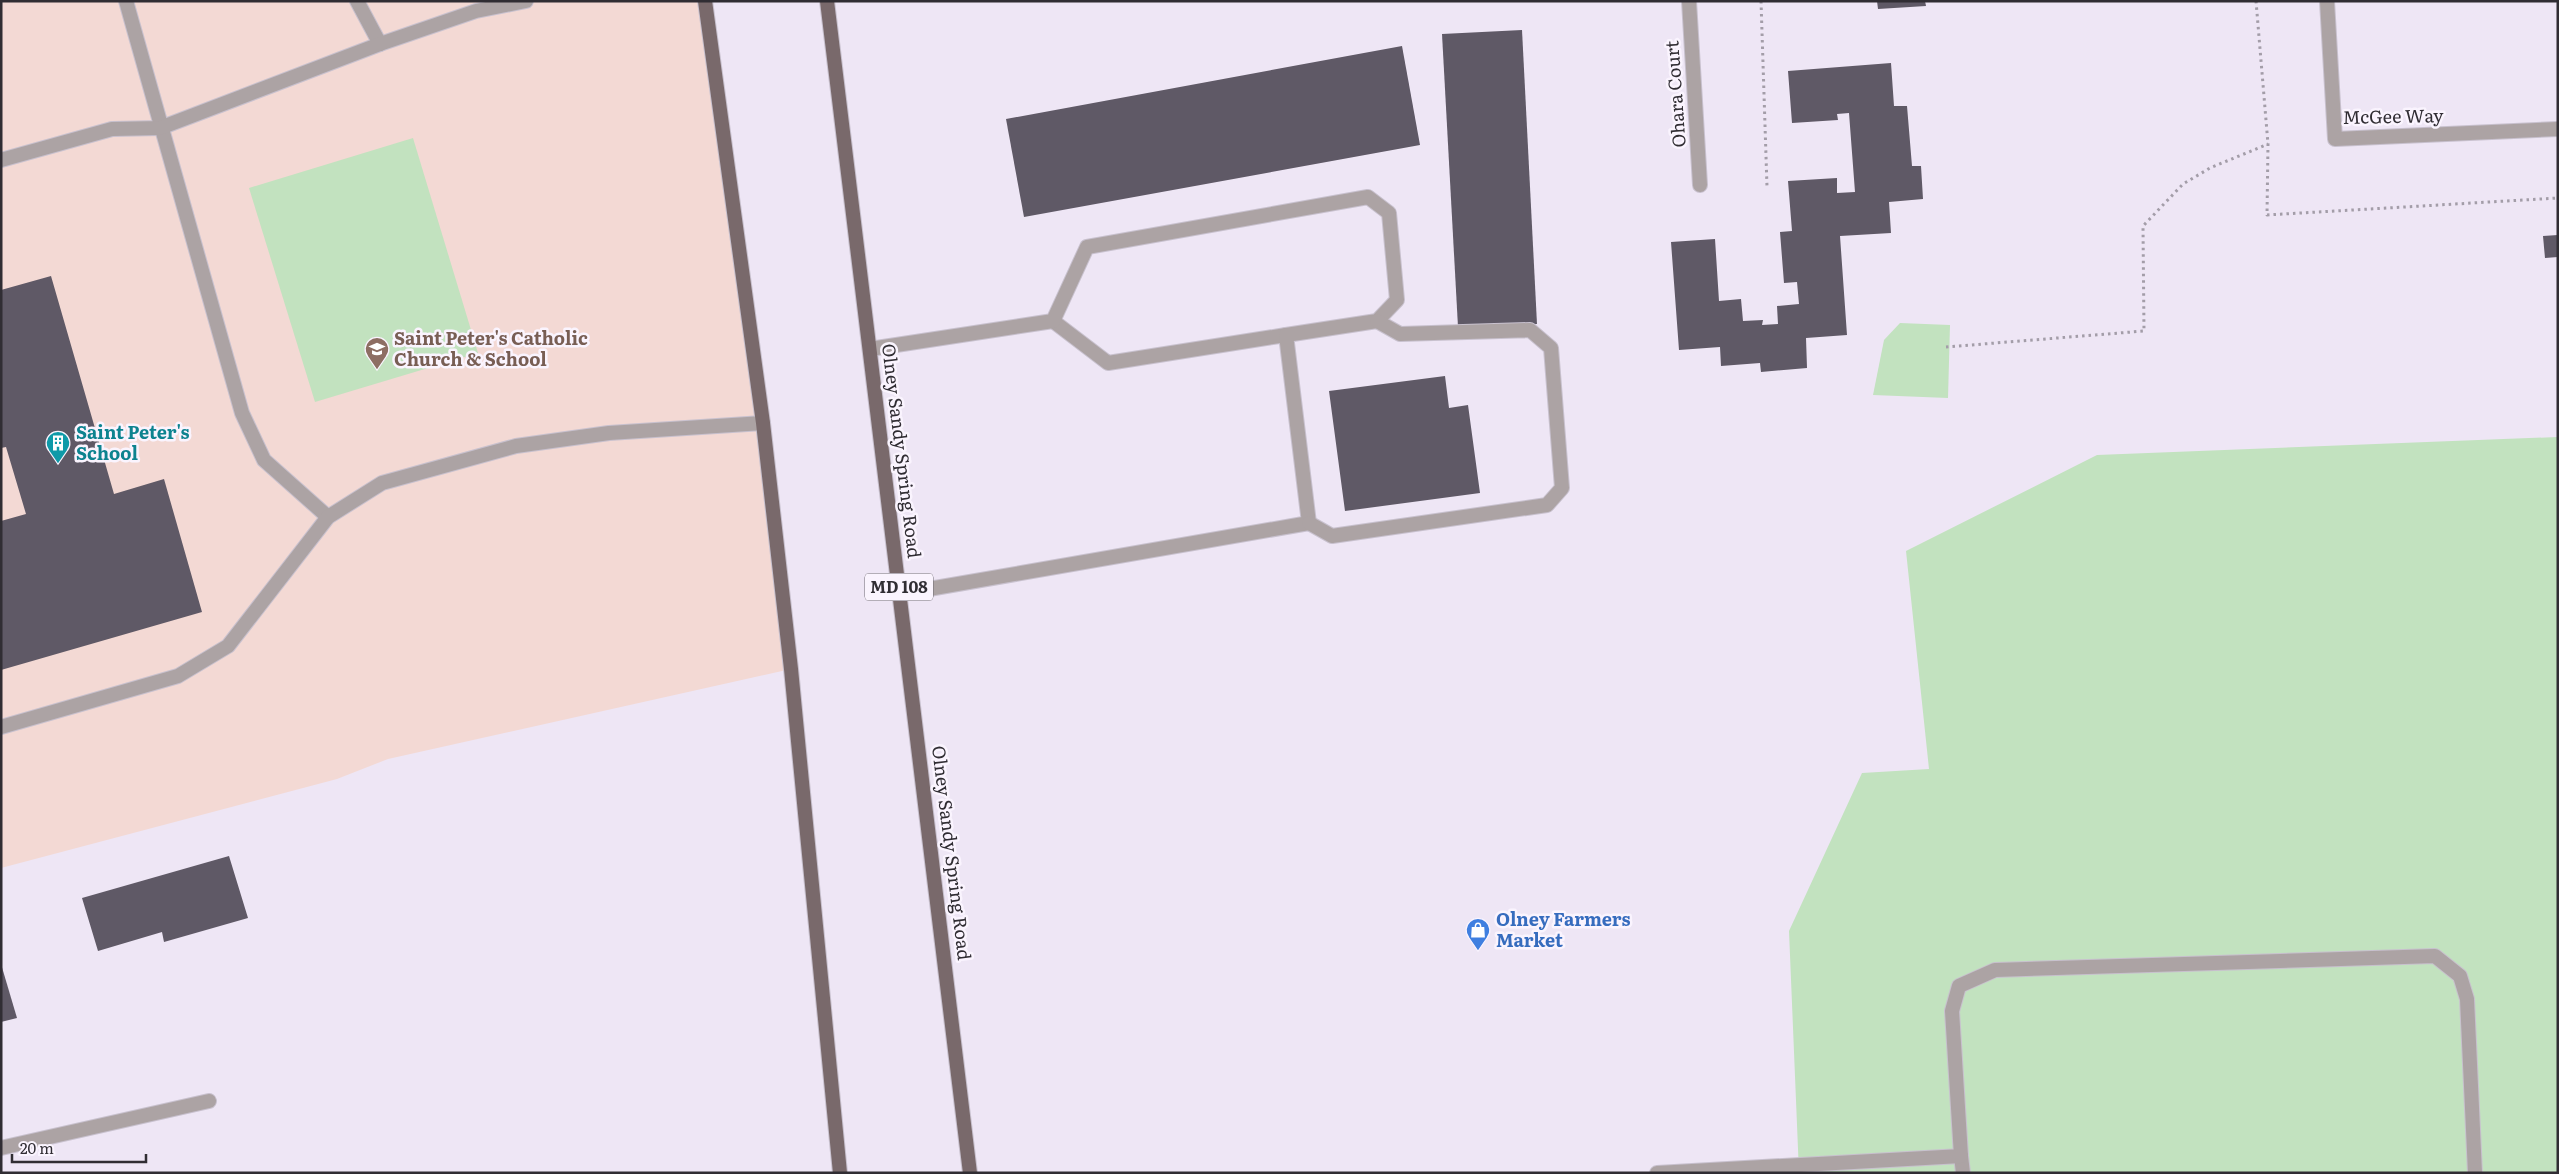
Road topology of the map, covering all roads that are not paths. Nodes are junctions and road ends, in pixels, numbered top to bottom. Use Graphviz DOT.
graph roads {
  1 [pos="126,1"];
  2 [pos="357,1"];
  3 [pos="526,1"];
  4 [pos="705,1"];
  5 [pos="827,1"];
  6 [pos="1689,1"];
  7 [pos="2327,1"];
  8 [pos="380,44"];
  9 [pos="160,128"];
  10 [pos="2558,129"];
  11 [pos="1,160"];
  12 [pos="1700,185"];
  13 [pos="1053,321"];
  14 [pos="1378,321"];
  15 [pos="1286,335"];
  16 [pos="870,349"];
  17 [pos="763,422"];
  18 [pos="328,517"];
  19 [pos="1309,523"];
  20 [pos="900,594"];
  21 [pos="1,727"];
  22 [pos="209,1101"];
  23 [pos="1,1148"];
  24 [pos="1962,1156"];
  25 [pos="840,1173"];
  26 [pos="970,1173"];
  27 [pos="1657,1173"];
  28 [pos="1963,1173"];
  29 [pos="2475,1173"];
  1 -- 9 [label="street"];
  2 -- 8 [label="street"];
  3 -- 8 [label="street"];
  4 -- 17 [label="main road"];
  5 -- 16 [label="main road, Olney Sandy Spring Road / MD 108"];
  6 -- 12 [label="street, Ohara Court"];
  7 -- 10 [label="street, McGee Way"];
  8 -- 9 [label="street"];
  9 -- 11 [label="street"];
  9 -- 18 [label="street"];
  13 -- 14 [label="street"];
  13 -- 15 [label="street"];
  13 -- 16 [label="street"];
  14 -- 15 [label="street"];
  14 -- 19 [label="street"];
  15 -- 19 [label="street"];
  16 -- 20 [label="main road, Olney Sandy Spring Road / MD 108"];
  17 -- 18 [label="street"];
  17 -- 25 [label="main road"];
  18 -- 21 [label="street"];
  19 -- 20 [label="street"];
  20 -- 26 [label="main road, Olney Sandy Spring Road / MD 108"];
  22 -- 23 [label="street"];
  24 -- 27 [label="street"];
  24 -- 28 [label="street"];
  24 -- 29 [label="street"];
}
